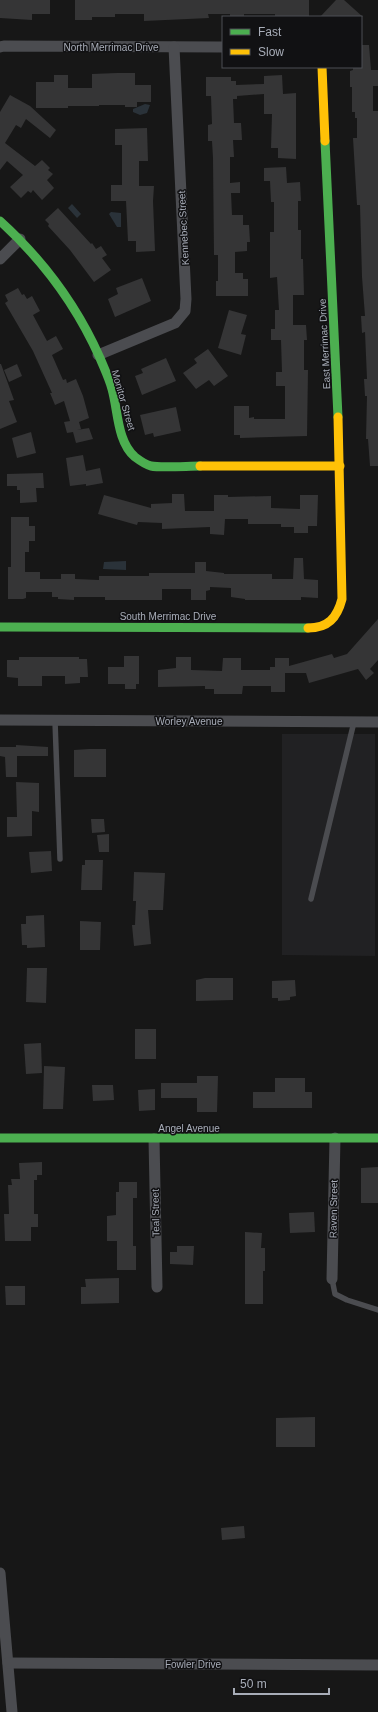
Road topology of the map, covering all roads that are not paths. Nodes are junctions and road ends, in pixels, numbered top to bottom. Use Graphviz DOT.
graph roads {
  1 [pos="0,47"];
  2 [pos="174,47"];
  3 [pos="222,47"];
  4 [pos="322,68"];
  5 [pos="0,220"];
  6 [pos="20,239"];
  7 [pos="0,259"];
  8 [pos="98,355"];
  9 [pos="340,466"];
  10 [pos="334,618"];
  11 [pos="0,627"];
  12 [pos="0,720"];
  13 [pos="55,721"];
  14 [pos="354,722"];
  15 [pos="378,722"];
  16 [pos="60,859"];
  17 [pos="311,899"];
  18 [pos="0,1138"];
  19 [pos="335,1138"];
  20 [pos="378,1138"];
  21 [pos="154,1139"];
  22 [pos="332,1279"];
  23 [pos="156,1287"];
  24 [pos="378,1310"];
  25 [pos="0,1573"];
  26 [pos="8,1663"];
  27 [pos="378,1664"];
  28 [pos="12,1712"];
  1 -- 2 [label="street, North Merrimac Drive"];
  2 -- 3 [label="street, North Merrimac Drive"];
  2 -- 8 [label="street, Kennebec Street"];
  4 -- 9 [label="street, East Merrimac Drive"];
  5 -- 6 [label="street, Monitor Street"];
  6 -- 7 [label="street"];
  6 -- 8 [label="street, Monitor Street"];
  8 -- 9 [label="street, Monitor Street"];
  9 -- 10 [label="street, East Merrimac Drive"];
  10 -- 11 [label="street, South Merrimac Drive"];
  12 -- 13 [label="street, Worley Avenue"];
  13 -- 14 [label="street, Worley Avenue"];
  13 -- 16 [label="lane"];
  14 -- 15 [label="street, Worley Avenue"];
  14 -- 17 [label="lane"];
  18 -- 21 [label="street, Angel Avenue"];
  19 -- 20 [label="street, Angel Avenue"];
  19 -- 21 [label="street, Angel Avenue"];
  19 -- 22 [label="street, Raven Street"];
  21 -- 23 [label="street, Teal Street"];
  22 -- 24 [label="lane"];
  25 -- 26 [label="street"];
  26 -- 27 [label="street, Fowler Drive"];
  26 -- 28 [label="street"];
}
